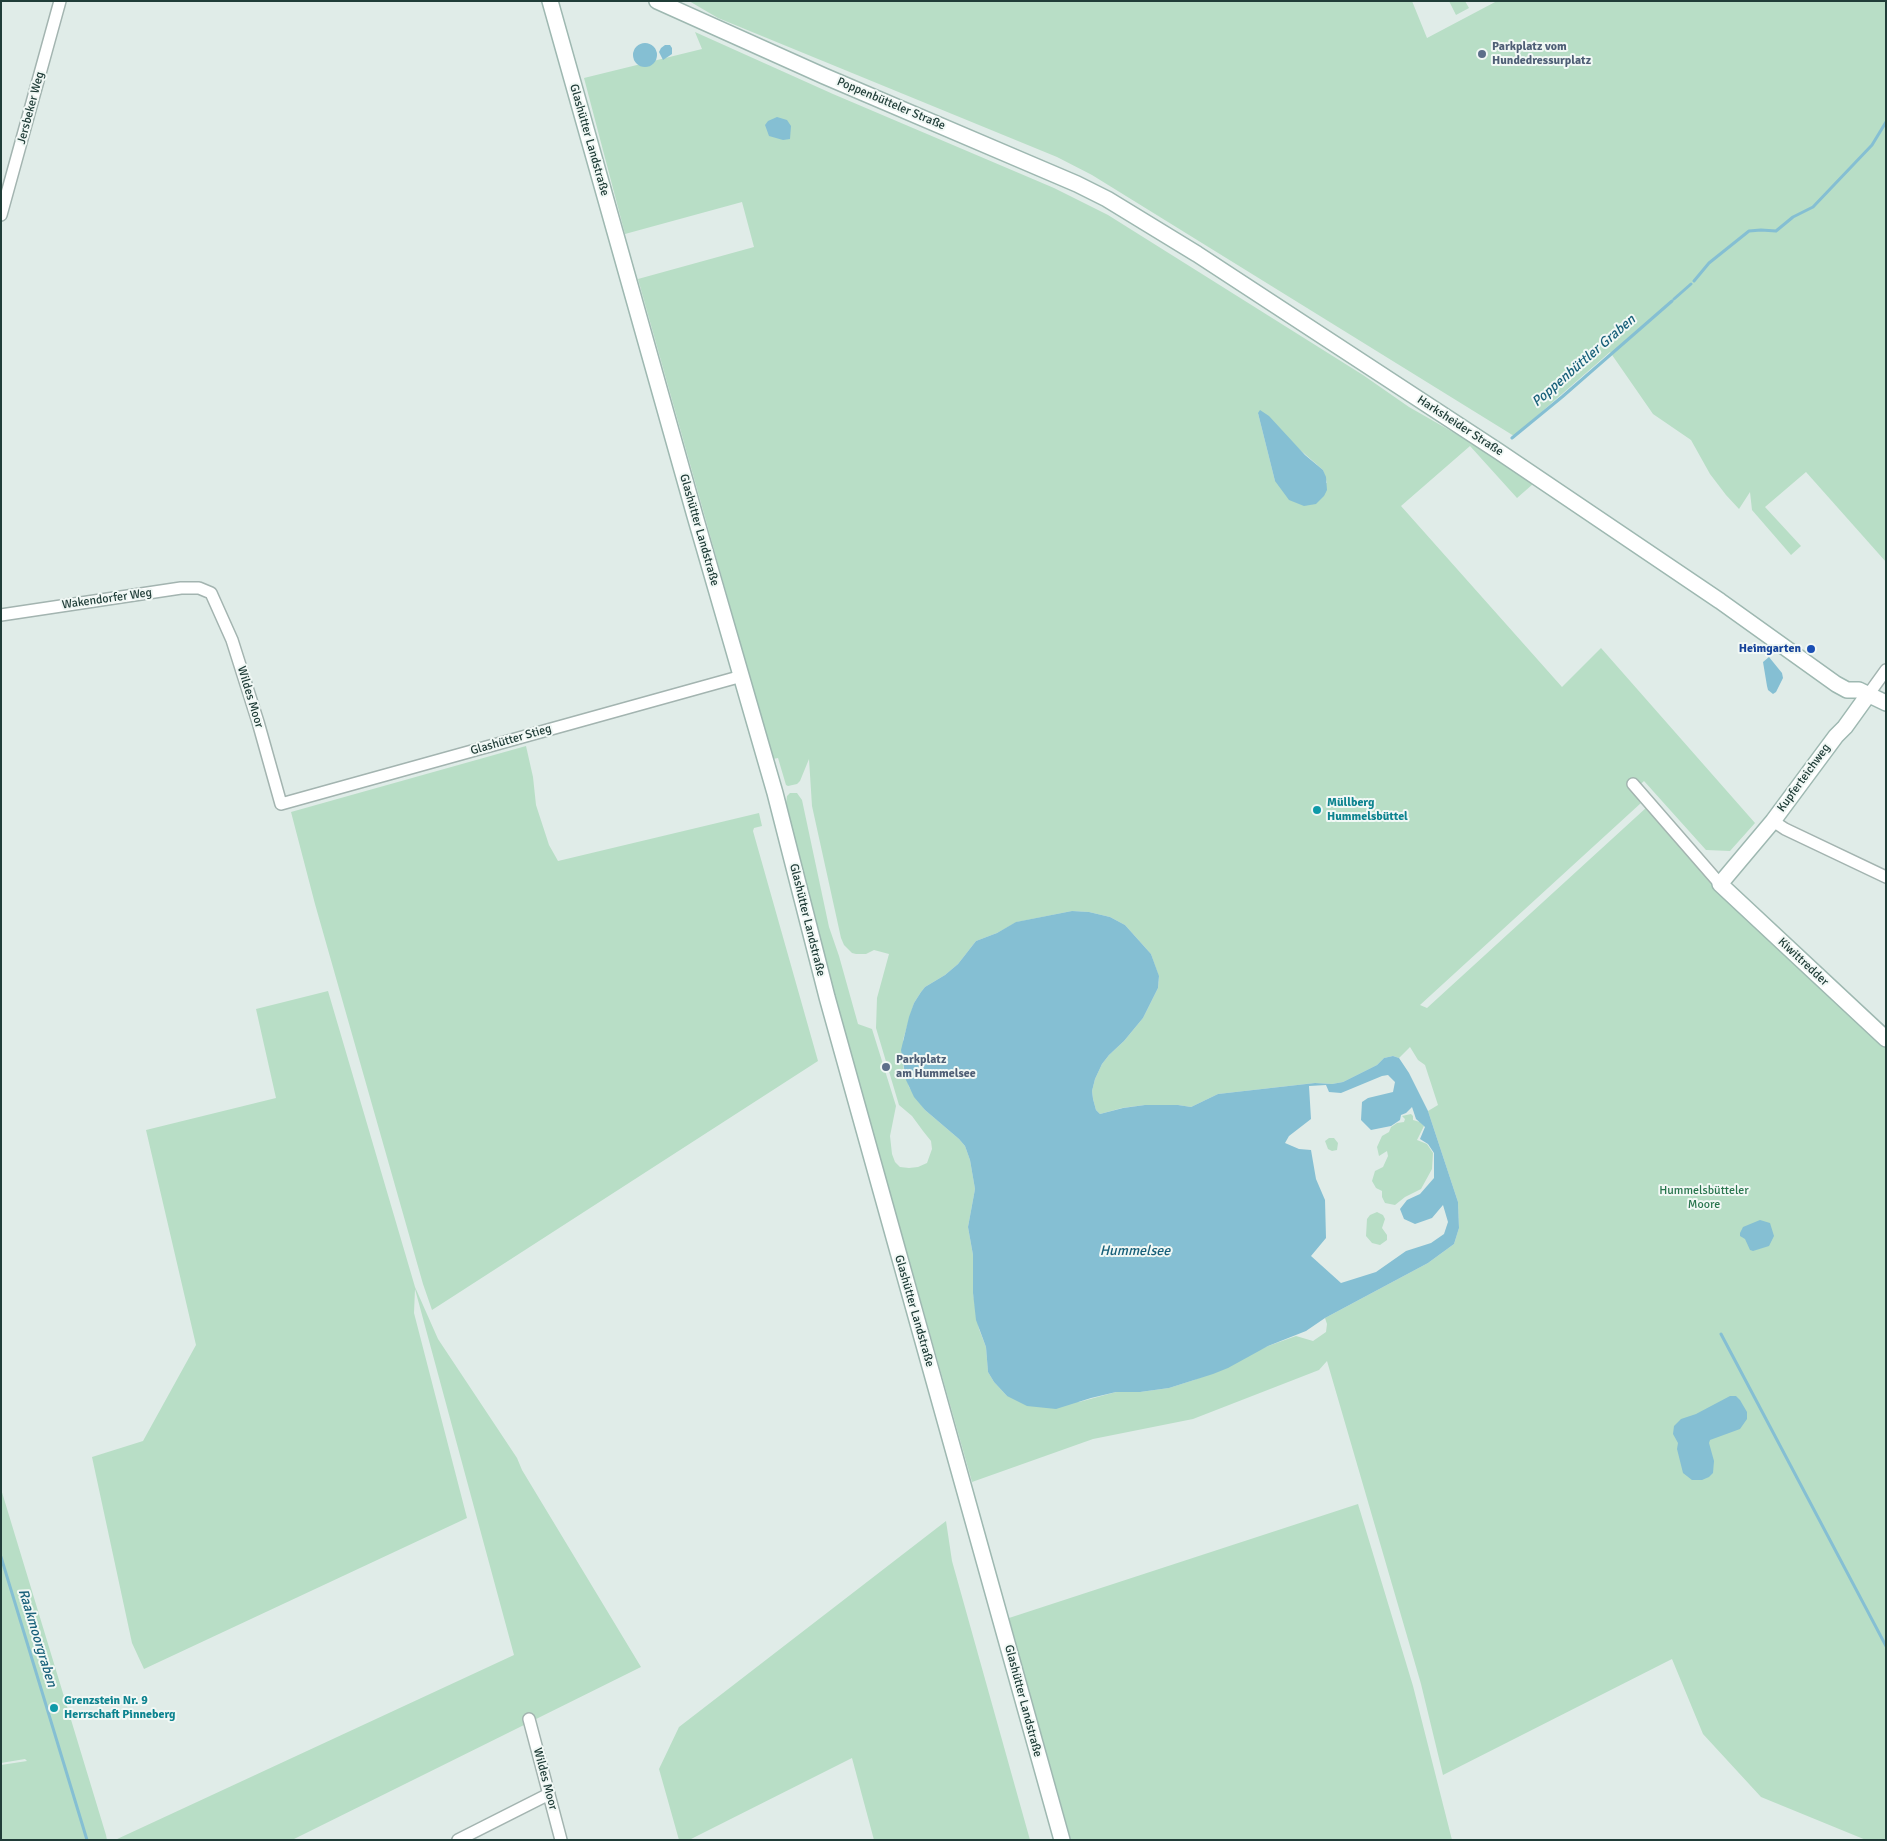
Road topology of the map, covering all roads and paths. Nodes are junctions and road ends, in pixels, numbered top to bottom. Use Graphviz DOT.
graph roads {
  1 [pos="60,1"];
  2 [pos="550,1"];
  3 [pos="657,1"];
  4 [pos="1123,209"];
  5 [pos="1,214"];
  6 [pos="211,593"];
  7 [pos="1,615"];
  8 [pos="1886,670"];
  9 [pos="742,676"];
  10 [pos="1864,692"];
  11 [pos="1886,703"];
  12 [pos="1633,784"];
  13 [pos="281,804"];
  14 [pos="1773,821"];
  15 [pos="1886,877"];
  16 [pos="1720,884"];
  17 [pos="1886,1039"];
  18 [pos="529,1719"];
  19 [pos="549,1794"];
  20 [pos="458,1840"];
  21 [pos="561,1840"];
  22 [pos="1062,1840"];
  1 -- 5 [label="street, Jersbeker Weg"];
  2 -- 9 [label="street, Glashütter Landstraße"];
  3 -- 4 [label="street, Poppenbütteler Straße"];
  4 -- 10 [label="street, Harksheider Straße"];
  6 -- 7 [label="street, Wakendorfer Weg"];
  6 -- 13 [label="street, Wildes Moor"];
  8 -- 10 [label="street, Kupferteichweg"];
  9 -- 13 [label="street, Glashütter Stieg"];
  9 -- 22 [label="street, Glashütter Landstraße"];
  10 -- 11 [label="street, Harksheider Straße"];
  10 -- 14 [label="street, Kupferteichweg"];
  12 -- 16 [label="street, Kiwittredder"];
  14 -- 15 [label="street"];
  14 -- 16 [label="street"];
  16 -- 17 [label="street, Kiwittredder"];
  18 -- 19 [label="street, Wildes Moor"];
  19 -- 20 [label="street"];
  19 -- 21 [label="street, Wildes Moor"];
}
